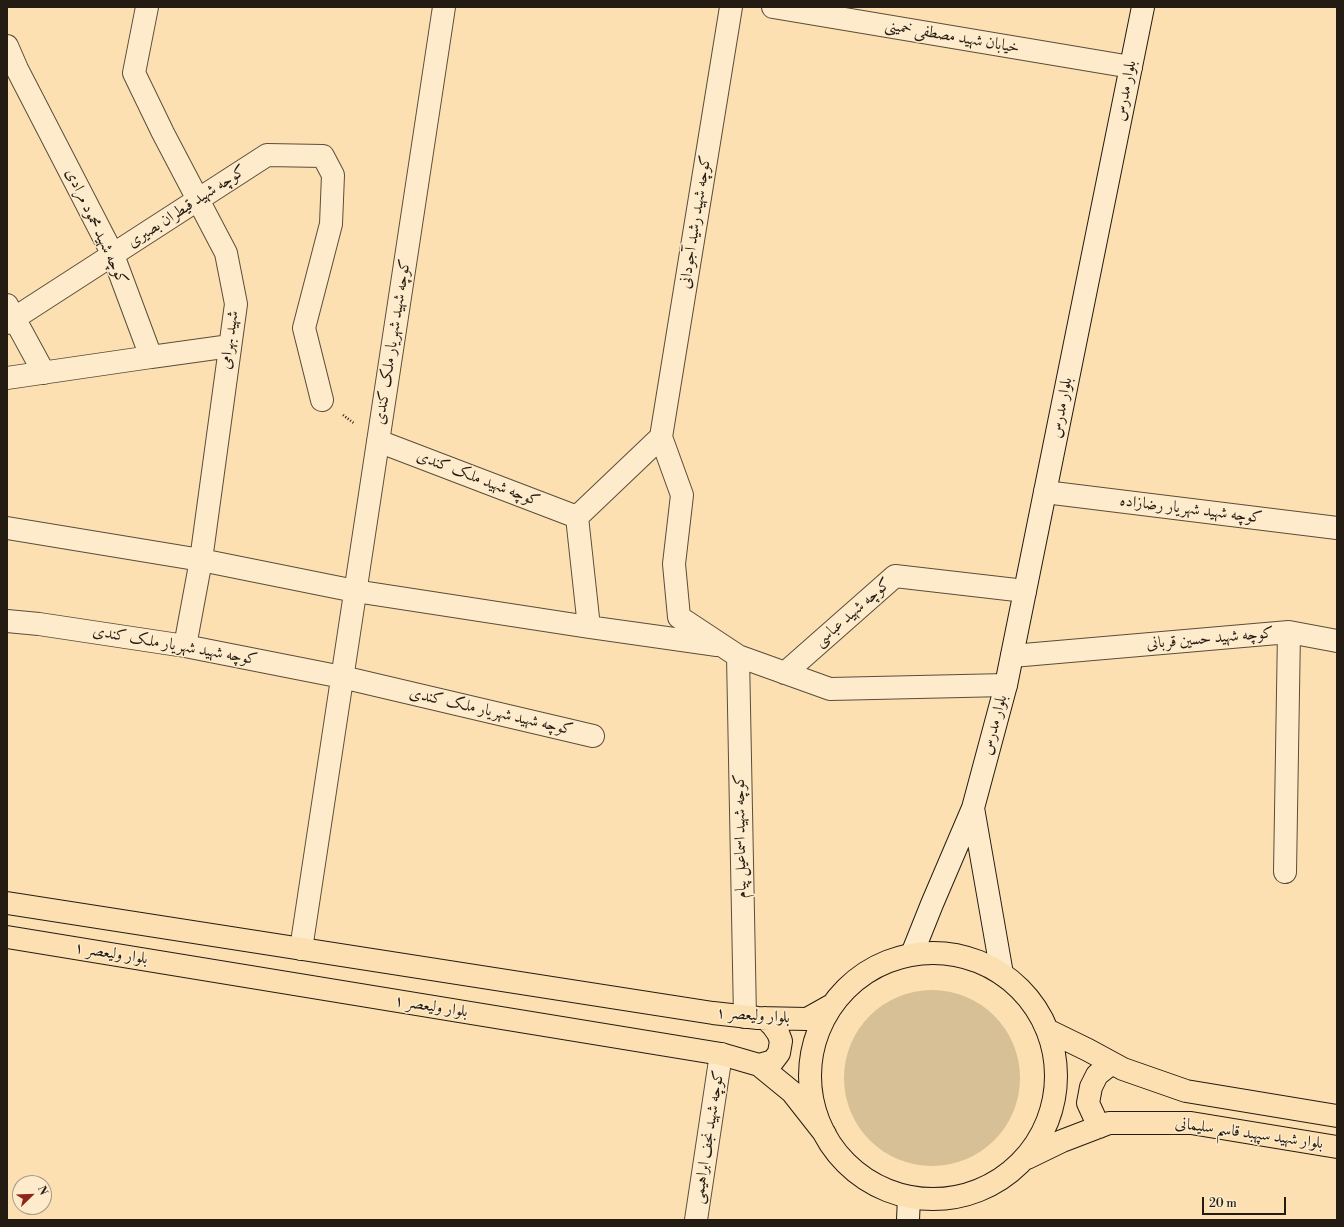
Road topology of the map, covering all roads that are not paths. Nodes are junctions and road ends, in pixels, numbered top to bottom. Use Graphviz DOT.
graph roads {
  1 [pos="147,7"];
  2 [pos="444,7"];
  3 [pos="730,7"];
  4 [pos="773,7"];
  5 [pos="1143,7"];
  6 [pos="7,46"];
  7 [pos="1131,67"];
  8 [pos="199,200"];
  9 [pos="112,255"];
  10 [pos="9,315"];
  11 [pos="230,346"];
  12 [pos="151,357"];
  13 [pos="44,373"];
  14 [pos="7,378"];
  15 [pos="322,400"];
  16 [pos="661,437"];
  17 [pos="378,441"];
  18 [pos="1045,492"];
  19 [pos="577,518"];
  20 [pos="7,528"];
  21 [pos="1337,528"];
  22 [pos="201,560"];
  23 [pos="355,591"];
  24 [pos="1025,591"];
  25 [pos="7,620"];
  26 [pos="588,628"];
  27 [pos="1289,632"];
  28 [pos="1337,641"];
  29 [pos="185,646"];
  30 [pos="730,651"];
  31 [pos="1012,656"];
  32 [pos="785,673"];
  33 [pos="342,677"];
  34 [pos="1006,685"];
  35 [pos="593,736"];
  36 [pos="973,808"];
  37 [pos="1285,872"];
  38 [pos="7,903"];
  39 [pos="7,937"];
  40 [pos="301,949"];
  41 [pos="912,954"];
  42 [pos="1002,974"];
  43 [pos="832,1005"];
  44 [pos="755,1018"];
  45 [pos="1047,1030"];
  46 [pos="721,1054"];
  47 [pos="1112,1063"];
  48 [pos="758,1065"];
  49 [pos="1337,1116"];
  50 [pos="1099,1127"];
  51 [pos="825,1134"];
  52 [pos="1337,1147"];
  53 [pos="1024,1159"];
  54 [pos="909,1196"];
  55 [pos="696,1220"];
  56 [pos="908,1220"];
  1 -- 8 [label="street, شهید بهرامی"];
  2 -- 17 [label="street, کوچه شهید شهریار ملک کندی"];
  3 -- 16 [label="street, کوچه شهید رشید آجودانی"];
  4 -- 7 [label="street, خیابان شهید مصطفی خمینی"];
  5 -- 7 [label="street, بلوار مدرس"];
  6 -- 9 [label="street, کوچه شهید محمود مرادی"];
  7 -- 18 [label="street, بلوار مدرس"];
  8 -- 9 [label="street, کوچه شهید قیطران بصیری"];
  8 -- 11 [label="street, شهید بهرامی"];
  8 -- 15 [label="street, کوچه شهید قیطران بصیری"];
  9 -- 10 [label="street, کوچه شهید قیطران بصیری"];
  9 -- 12 [label="street, کوچه شهید محمود مرادی"];
  10 -- 13 [label="street"];
  11 -- 12 [label="street"];
  11 -- 22 [label="street, شهید بهرامی"];
  12 -- 13 [label="street"];
  13 -- 14 [label="street"];
  16 -- 19 [label="street"];
  16 -- 30 [label="street"];
  17 -- 19 [label="street, کوچه شهید ملک کندی"];
  17 -- 23 [label="street, کوچه شهید شهریار ملک کندی"];
  18 -- 21 [label="street, کوچه شهید شهریار رضازاده"];
  18 -- 24 [label="street, بلوار مدرس"];
  19 -- 26 [label="street"];
  20 -- 22 [label="street"];
  22 -- 23 [label="street"];
  22 -- 29 [label="street, شهید بهرامی"];
  23 -- 26 [label="street"];
  23 -- 33 [label="street, کوچه شهید شهریار ملک کندی"];
  24 -- 31 [label="street, بلوار مدرس"];
  24 -- 32 [label="street, کوچه شهید عباسی"];
  25 -- 29 [label="street, کوچه شهید شهریار ملک کندی"];
  26 -- 30 [label="street"];
  27 -- 28 [label="street"];
  27 -- 31 [label="street, کوچه شهید حسین قربانی"];
  27 -- 37 [label="street, کوچه شهید حسین قربانی"];
  29 -- 33 [label="street, کوچه شهید شهریار ملک کندی"];
  30 -- 32 [label="street"];
  30 -- 44 [label="street, کوچه شهید اسماعیل پیام"];
  31 -- 34 [label="street, بلوار مدرس"];
  32 -- 34 [label="street"];
  33 -- 35 [label="street, کوچه شهید شهریار ملک کندی"];
  33 -- 40 [label="street, کوچه شهید شهریار ملک کندی"];
  34 -- 36 [label="street, بلوار مدرس"];
  36 -- 41 [label="street, بلوار مدرس"];
  36 -- 42 [label="street, بلوار مدرس"];
  38 -- 40 [label="main road, بلوار ولیعصر ۱"];
  39 -- 46 [label="main road, بلوار ولیعصر ۱"];
  40 -- 44 [label="main road, بلوار ولیعصر ۱"];
  41 -- 42 [label="main road"];
  41 -- 43 [label="main road"];
  42 -- 45 [label="main road"];
  43 -- 44 [label="main road, بلوار ولیعصر ۱"];
  43 -- 51 [label="main road"];
  44 -- 48 [label="main road"];
  45 -- 47 [label="main road, بلوار شهید سپهبد قاسم سلیمانی"];
  45 -- 53 [label="main road"];
  46 -- 48 [label="main road, بلوار ولیعصر ۱"];
  46 -- 55 [label="street, کوچه شهید نجف ابراهیمی"];
  47 -- 49 [label="main road, بلوار شهید سپهبد قاسم سلیمانی"];
  47 -- 50 [label="main road"];
  48 -- 51 [label="main road, بلوار ولیعصر ۱"];
  50 -- 52 [label="main road, بلوار شهید سپهبد قاسم سلیمانی"];
  50 -- 53 [label="main road, بلوار شهید سپهبد قاسم سلیمانی"];
  51 -- 54 [label="main road"];
  53 -- 54 [label="main road"];
  54 -- 56 [label="street"];
}
